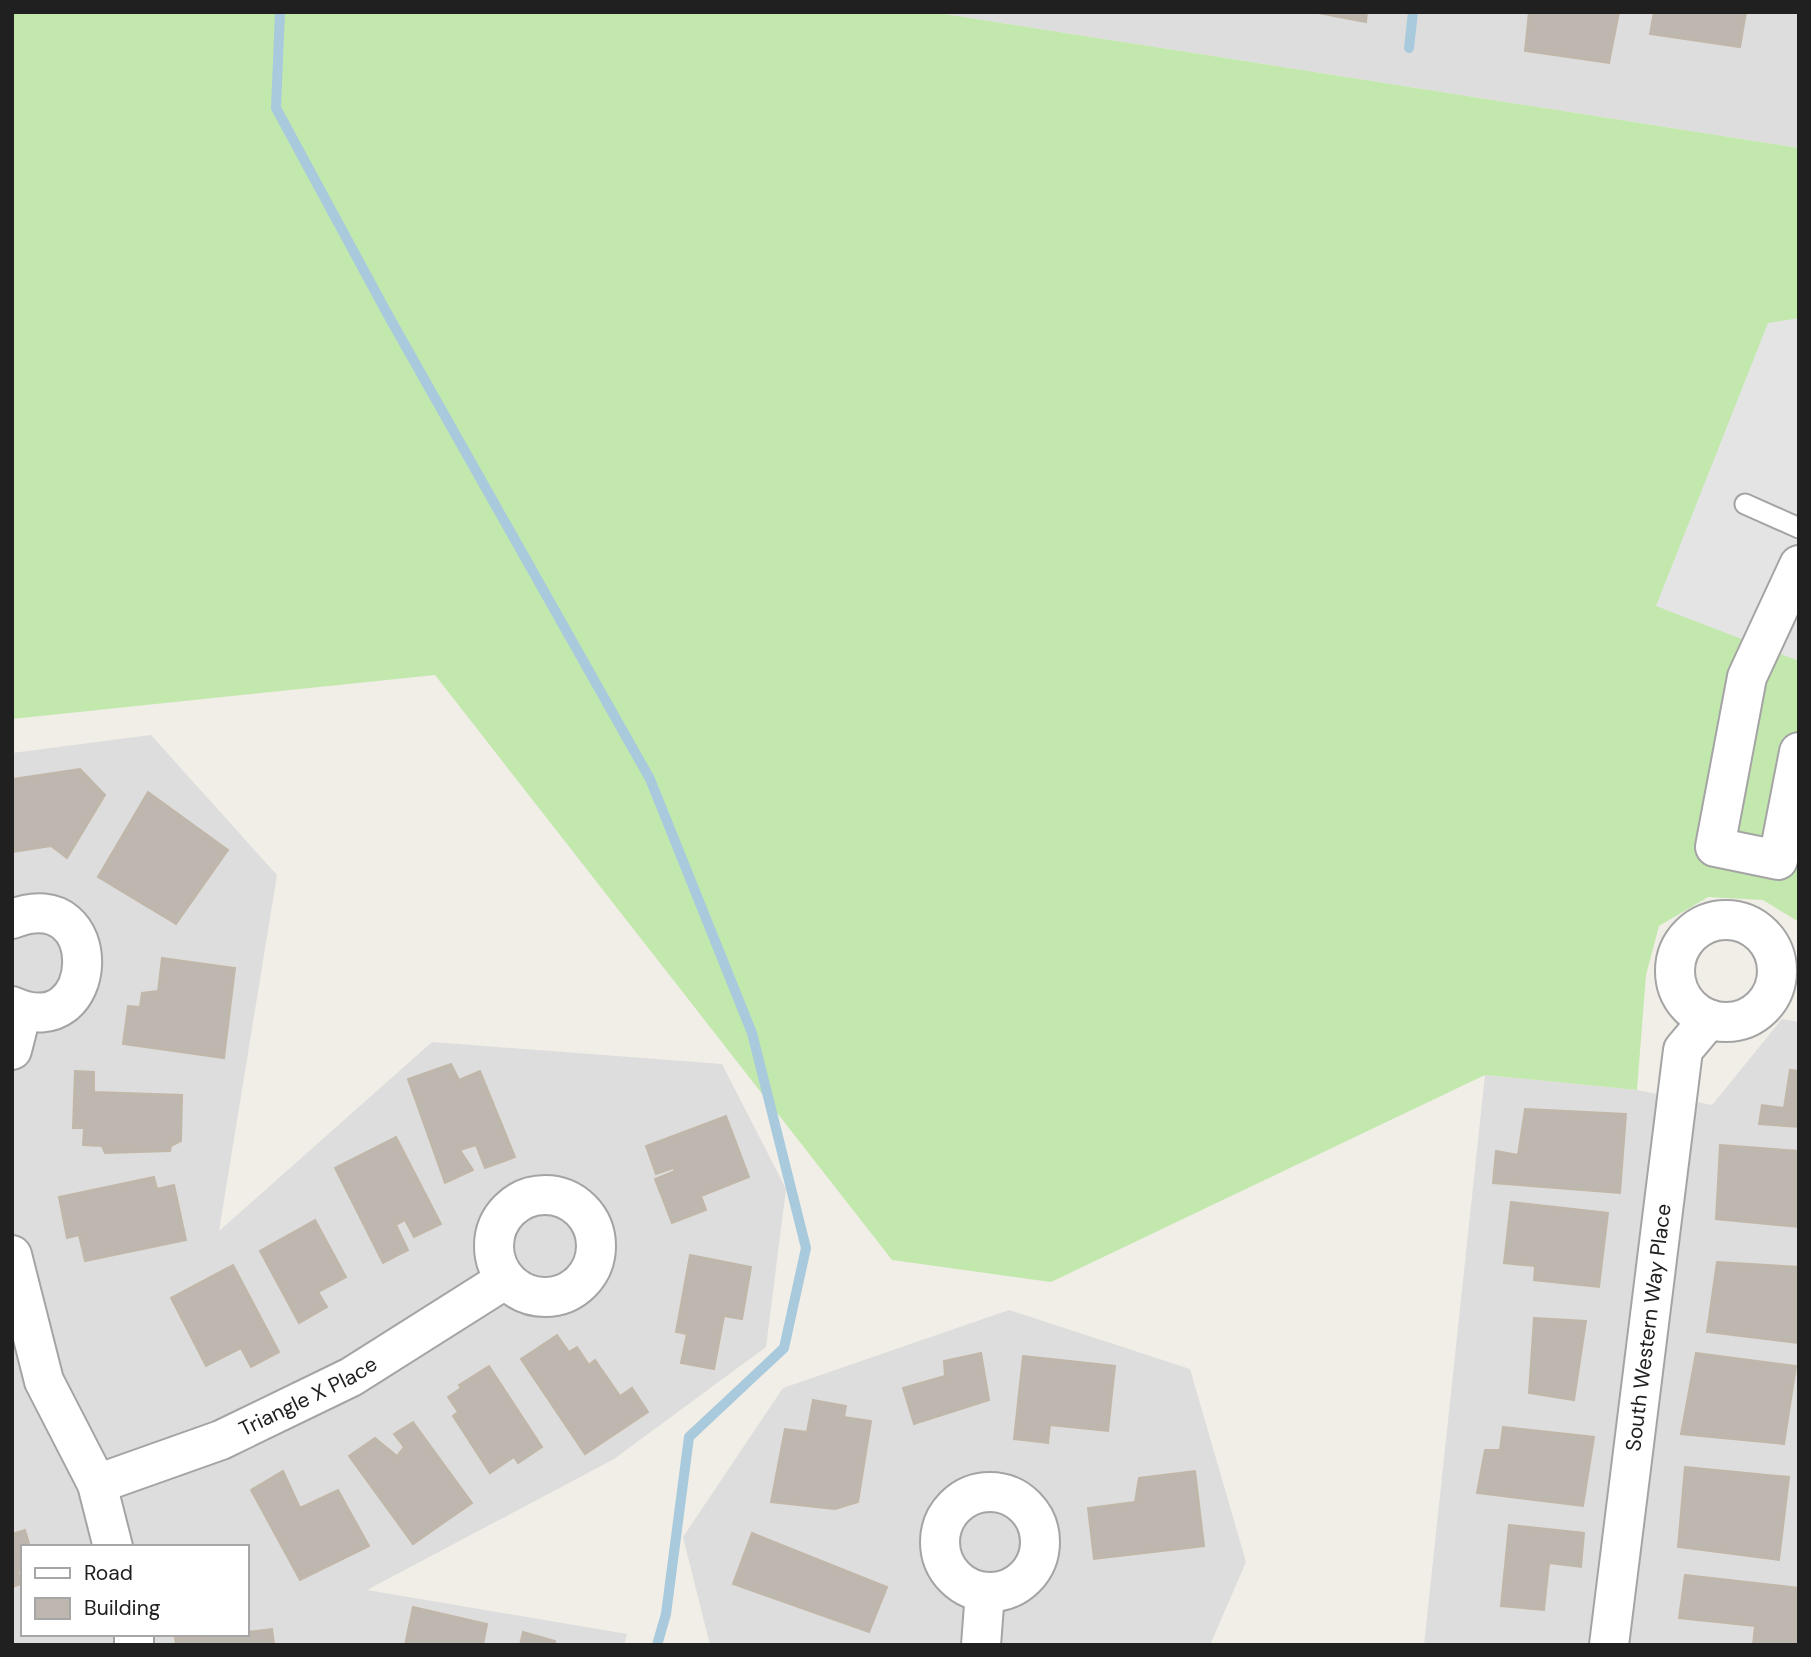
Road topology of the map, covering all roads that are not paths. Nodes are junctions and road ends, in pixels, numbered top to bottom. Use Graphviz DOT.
graph roads {
  1 [pos="1745,504"];
  2 [pos="1799,528"];
  3 [pos="1799,565"];
  4 [pos="1799,752"];
  5 [pos="1788,862"];
  6 [pos="12,919"];
  7 [pos="17,1009"];
  8 [pos="1709,1019"];
  9 [pos="12,1050"];
  10 [pos="12,1255"];
  11 [pos="506,1279"];
  12 [pos="97,1484"];
  13 [pos="112,1545"];
  14 [pos="985,1592"];
  15 [pos="981,1645"];
  16 [pos="1609,1645"];
  1 -- 2 [label="lane"];
  3 -- 5 [label="street"];
  4 -- 5 [label="street"];
  6 -- 7 [label="street"];
  7 -- 9 [label="street"];
  8 -- 16 [label="street, South Western Way Place"];
  10 -- 12 [label="street"];
  11 -- 12 [label="street, Triangle X Place"];
  12 -- 13 [label="street"];
  14 -- 15 [label="street"];
}
